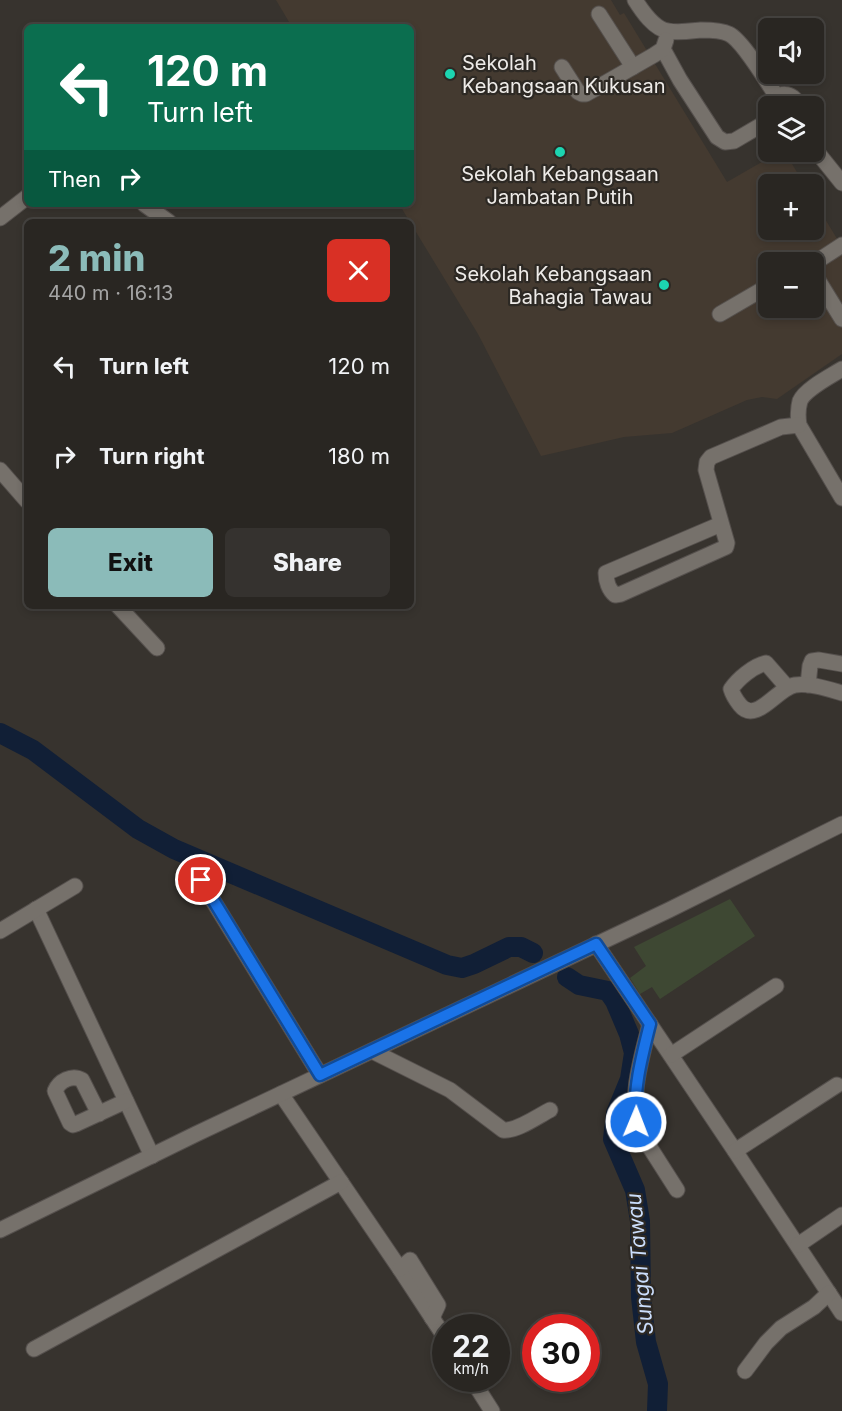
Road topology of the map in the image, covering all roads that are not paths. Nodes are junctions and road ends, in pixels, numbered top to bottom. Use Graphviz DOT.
graph roads {
  1 [pos="635,0"];
  2 [pos="599,14"];
  3 [pos="669,32"];
  4 [pos="663,49"];
  5 [pos="562,67"];
  6 [pos="633,67"];
  7 [pos="771,96"];
  8 [pos="758,127"];
  9 [pos="824,161"];
  10 [pos="842,183"];
  11 [pos="24,200"];
  12 [pos="148,207"];
  13 [pos="0,218"];
  14 [pos="165,219"];
  15 [pos="842,245"];
  16 [pos="824,257"];
  17 [pos="824,290"];
  18 [pos="758,292"];
  19 [pos="720,314"];
  20 [pos="842,319"];
  21 [pos="842,369"];
  22 [pos="799,423"];
  23 [pos="0,470"];
  24 [pos="24,498"];
  25 [pos="842,498"];
  26 [pos="721,525"];
  27 [pos="660,550"];
  28 [pos="671,573"];
  29 [pos="121,609"];
  30 [pos="157,648"];
  31 [pos="842,664"];
  32 [pos="808,685"];
  33 [pos="787,687"];
  34 [pos="842,693"];
  35 [pos="841,825"];
  36 [pos="201,880"];
  37 [pos="75,886"];
  38 [pos="36,909"];
  39 [pos="0,931"];
  40 [pos="596,944"];
  41 [pos="776,986"];
  42 [pos="650,1024"];
  43 [pos="372,1051"];
  44 [pos="671,1055"];
  45 [pos="320,1075"];
  46 [pos="837,1085"];
  47 [pos="280,1094"];
  48 [pos="126,1101"];
  49 [pos="549,1110"];
  50 [pos="99,1114"];
  51 [pos="735,1151"];
  52 [pos="152,1156"];
  53 [pos="341,1182"];
  54 [pos="677,1190"];
  55 [pos="842,1215"];
  56 [pos="0,1230"];
  57 [pos="798,1245"];
  58 [pos="829,1293"];
  59 [pos="842,1313"];
  60 [pos="432,1318"];
  61 [pos="34,1348"];
  62 [pos="746,1371"];
  63 [pos="480,1392"];
  64 [pos="492,1411"];
  1 -- 3 [label="street"];
  2 -- 6 [label="street"];
  3 -- 4 [label="street"];
  3 -- 7 [label="street"];
  4 -- 6 [label="street"];
  4 -- 8 [label="street"];
  5 -- 6 [label="street"];
  9 -- 10 [label="street"];
  11 -- 13 [label="street"];
  12 -- 14 [label="street"];
  15 -- 16 [label="street"];
  17 -- 20 [label="street"];
  18 -- 19 [label="street"];
  21 -- 22 [label="street"];
  22 -- 25 [label="street"];
  22 -- 26 [label="street"];
  23 -- 24 [label="street"];
  26 -- 27 [label="street"];
  26 -- 28 [label="street"];
  27 -- 28 [label="street"];
  27 -- 28 [label="street"];
  29 -- 30 [label="street"];
  31 -- 32 [label="street"];
  32 -- 33 [label="street"];
  32 -- 34 [label="street"];
  35 -- 40 [label="street"];
  36 -- 45 [label="street"];
  37 -- 38 [label="street"];
  38 -- 39 [label="street"];
  38 -- 48 [label="street"];
  40 -- 42 [label="street"];
  40 -- 43 [label="street"];
  41 -- 44 [label="street"];
  42 -- 44 [label="street"];
  42 -- 54 [label="street"];
  43 -- 45 [label="street"];
  43 -- 49 [label="street"];
  44 -- 51 [label="street"];
  45 -- 47 [label="street"];
  46 -- 51 [label="street"];
  47 -- 52 [label="street"];
  47 -- 53 [label="street"];
  48 -- 50 [label="street"];
  48 -- 52 [label="street"];
  51 -- 57 [label="street"];
  52 -- 56 [label="street"];
  53 -- 60 [label="street"];
  53 -- 61 [label="street"];
  55 -- 57 [label="street"];
  57 -- 58 [label="street"];
  58 -- 59 [label="street"];
  58 -- 62 [label="street"];
  63 -- 64 [label="street"];
}
